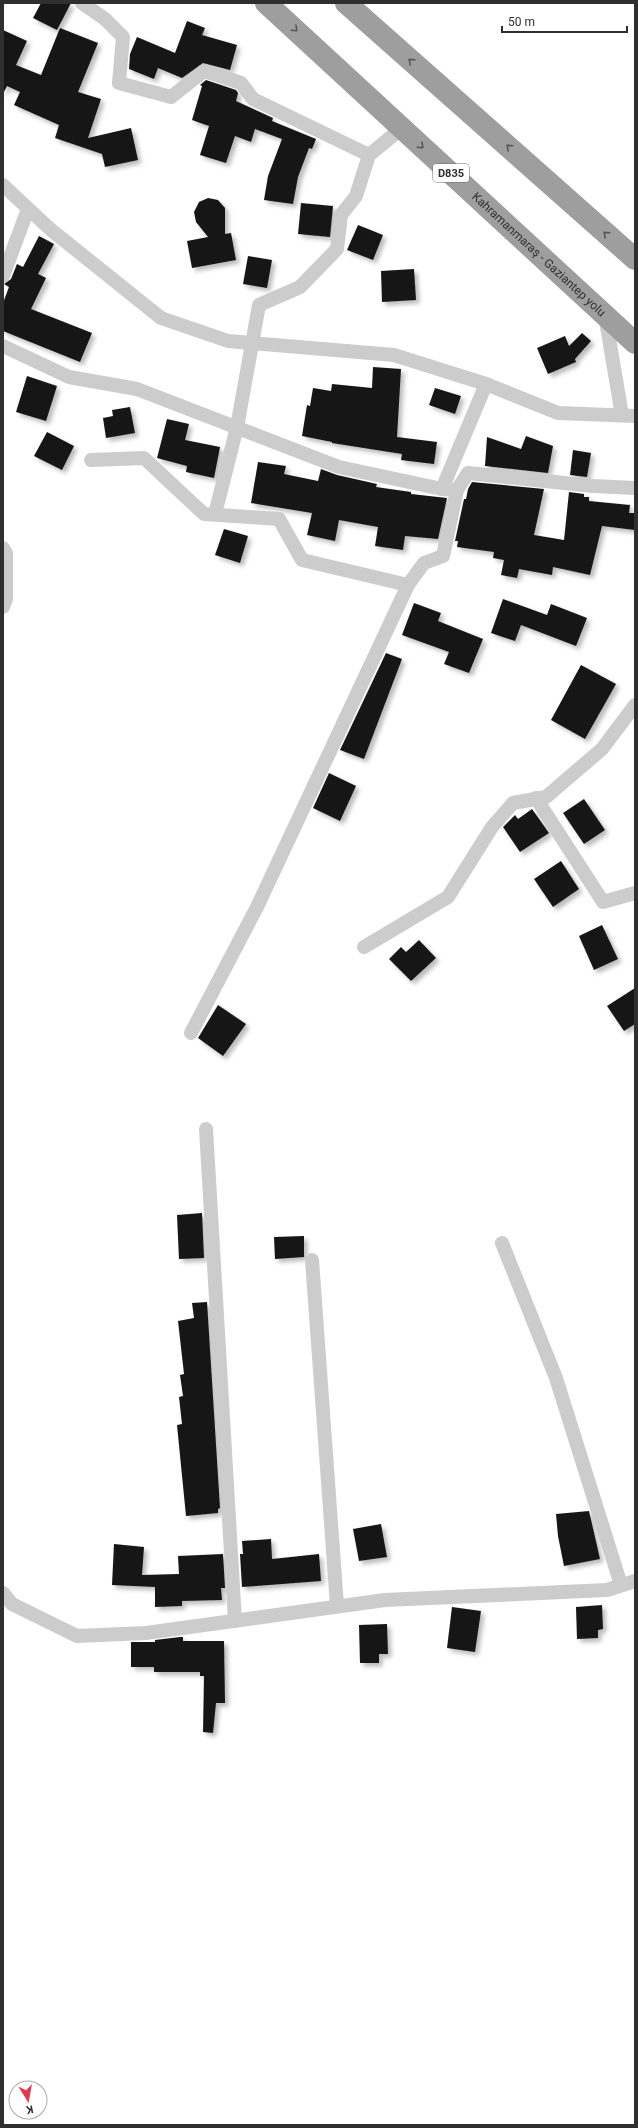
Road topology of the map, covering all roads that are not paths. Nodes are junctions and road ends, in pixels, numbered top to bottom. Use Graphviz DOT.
graph roads {
  1 [pos="82,3"];
  2 [pos="266,3"];
  3 [pos="346,3"];
  4 [pos="402,128"];
  5 [pos="369,155"];
  6 [pos="3,185"];
  7 [pos="28,209"];
  8 [pos="635,259"];
  9 [pos="3,276"];
  10 [pos="605,315"];
  11 [pos="252,341"];
  12 [pos="635,343"];
  13 [pos="3,346"];
  14 [pos="486,384"];
  15 [pos="629,415"];
  16 [pos="237,427"];
  17 [pos="91,460"];
  18 [pos="635,488"];
  19 [pos="442,489"];
  20 [pos="456,490"];
  21 [pos="215,514"];
  22 [pos="3,548"];
  23 [pos="408,585"];
  24 [pos="3,607"];
  25 [pos="635,705"];
  26 [pos="536,798"];
  27 [pos="635,893"];
  28 [pos="364,947"];
  29 [pos="191,1033"];
  30 [pos="206,1129"];
  31 [pos="502,1243"];
  32 [pos="312,1260"];
  33 [pos="635,1581"];
  34 [pos="621,1585"];
  35 [pos="3,1593"];
  36 [pos="337,1606"];
  37 [pos="235,1621"];
  1 -- 5 [label="street"];
  2 -- 4 [label="highway, Kahramanmaraş - Gaziantep yolu / D835, one-way"];
  8 -- 3 [label="highway, one-way"];
  4 -- 5 [label="street"];
  4 -- 10 [label="highway, Kahramanmaraş - Gaziantep yolu / D835, one-way"];
  5 -- 11 [label="street"];
  6 -- 7 [label="street"];
  7 -- 9 [label="street"];
  7 -- 11 [label="street"];
  10 -- 12 [label="highway, Kahramanmaraş - Gaziantep yolu / D835"];
  10 -- 15 [label="street"];
  11 -- 14 [label="street"];
  11 -- 16 [label="street"];
  13 -- 16 [label="street"];
  14 -- 15 [label="street"];
  14 -- 19 [label="street"];
  16 -- 19 [label="street"];
  16 -- 21 [label="street"];
  17 -- 21 [label="street"];
  18 -- 20 [label="street"];
  19 -- 20 [label="street"];
  20 -- 23 [label="street"];
  21 -- 23 [label="street"];
  22 -- 24 [label="street"];
  23 -- 29 [label="street"];
  25 -- 26 [label="street"];
  26 -- 27 [label="street"];
  26 -- 28 [label="street"];
  30 -- 37 [label="street"];
  31 -- 34 [label="street"];
  32 -- 36 [label="street"];
  33 -- 34 [label="street"];
  34 -- 36 [label="street"];
  35 -- 37 [label="street"];
  36 -- 37 [label="street"];
}
